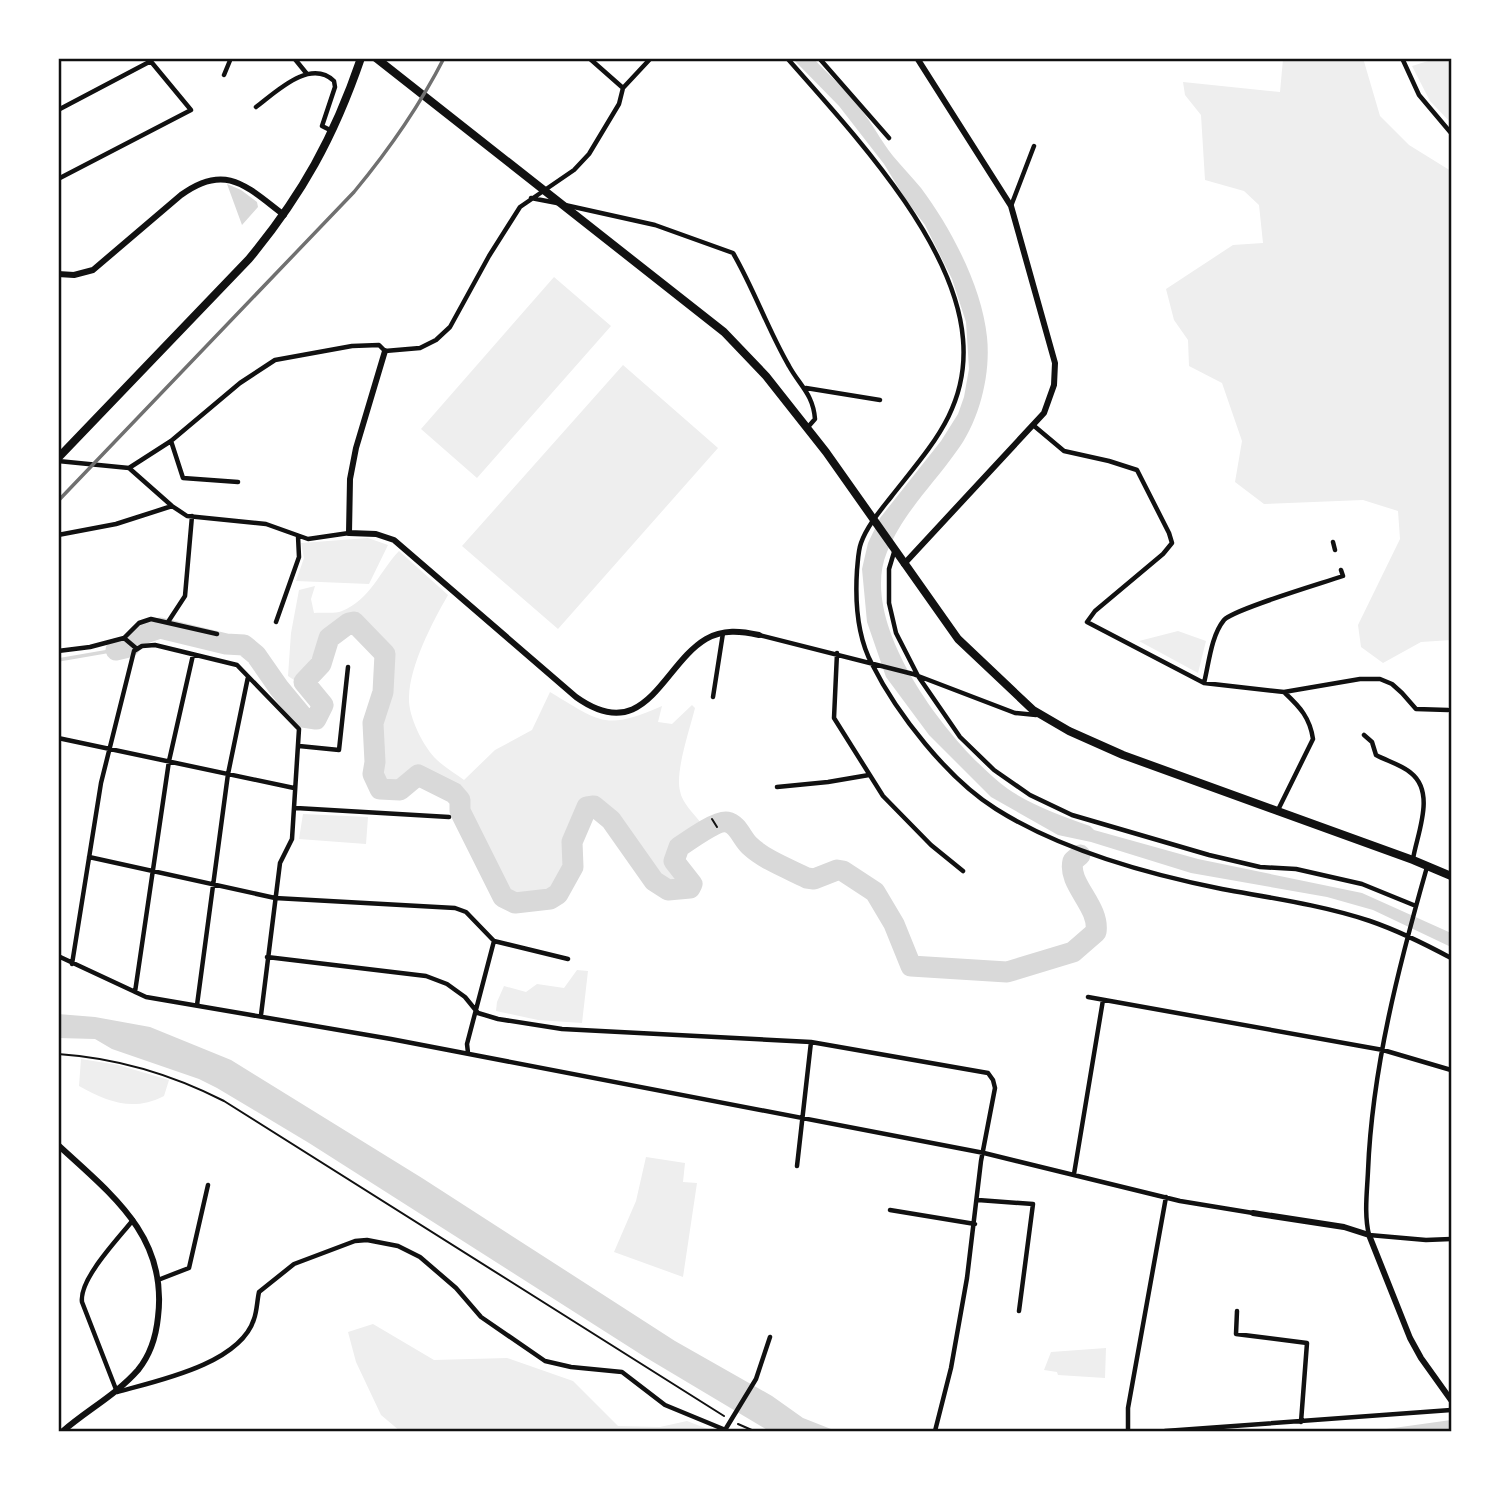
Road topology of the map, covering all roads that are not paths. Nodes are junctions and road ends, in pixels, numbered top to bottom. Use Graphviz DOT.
graph roads {
  1 [pos="294,58"];
  2 [pos="361,58"];
  3 [pos="376,58"];
  4 [pos="589,58"];
  5 [pos="651,58"];
  6 [pos="787,58"];
  7 [pos="819,58"];
  8 [pos="917,58"];
  9 [pos="1402,58"];
  10 [pos="150,59"];
  11 [pos="228,59"];
  12 [pos="307,74"];
  13 [pos="223,75"];
  14 [pos="623,88"];
  15 [pos="257,107"];
  16 [pos="58,110"];
  17 [pos="333,132"];
  18 [pos="1451,133"];
  19 [pos="889,138"];
  20 [pos="1034,146"];
  21 [pos="58,179"];
  22 [pos="531,198"];
  23 [pos="1011,206"];
  24 [pos="284,215"];
  25 [pos="58,274"];
  26 [pos="385,351"];
  27 [pos="805,388"];
  28 [pos="880,400"];
  29 [pos="1033,425"];
  30 [pos="807,427"];
  31 [pos="171,441"];
  32 [pos="58,460"];
  33 [pos="129,468"];
  34 [pos="238,482"];
  35 [pos="172,506"];
  36 [pos="192,516"];
  37 [pos="873,520"];
  38 [pos="349,533"];
  39 [pos="58,536"];
  40 [pos="298,536"];
  41 [pos="1332,542"];
  42 [pos="895,549"];
  43 [pos="1335,550"];
  44 [pos="904,564"];
  45 [pos="1341,570"];
  46 [pos="168,622"];
  47 [pos="276,622"];
  48 [pos="723,633"];
  49 [pos="217,634"];
  50 [pos="759,635"];
  51 [pos="126,639"];
  52 [pos="136,648"];
  53 [pos="58,651"];
  54 [pos="837,653"];
  55 [pos="193,655"];
  56 [pos="871,663"];
  57 [pos="348,667"];
  58 [pos="916,675"];
  59 [pos="248,676"];
  60 [pos="1203,683"];
  61 [pos="1284,692"];
  62 [pos="713,697"];
  63 [pos="1448,710"];
  64 [pos="1041,716"];
  65 [pos="1364,735"];
  66 [pos="58,738"];
  67 [pos="299,747"];
  68 [pos="108,749"];
  69 [pos="169,761"];
  70 [pos="228,774"];
  71 [pos="869,775"];
  72 [pos="777,787"];
  73 [pos="294,788"];
  74 [pos="296,808"];
  75 [pos="1277,812"];
  76 [pos="449,817"];
  77 [pos="89,857"];
  78 [pos="1413,860"];
  79 [pos="1427,866"];
  80 [pos="963,871"];
  81 [pos="154,872"];
  82 [pos="1451,876"];
  83 [pos="213,884"];
  84 [pos="275,898"];
  85 [pos="1415,908"];
  86 [pos="1409,933"];
  87 [pos="494,940"];
  88 [pos="58,956"];
  89 [pos="267,957"];
  90 [pos="1451,958"];
  91 [pos="568,959"];
  92 [pos="72,964"];
  93 [pos="135,992"];
  94 [pos="1088,997"];
  95 [pos="1103,1000"];
  96 [pos="197,1005"];
  97 [pos="475,1008"];
  98 [pos="261,1016"];
  99 [pos="811,1042"];
  100 [pos="1383,1050"];
  101 [pos="468,1054"];
  102 [pos="1451,1070"];
  103 [pos="803,1117"];
  104 [pos="58,1145"];
  105 [pos="984,1153"];
  106 [pos="797,1166"];
  107 [pos="1074,1174"];
  108 [pos="208,1185"];
  109 [pos="1166,1197"];
  110 [pos="978,1200"];
  111 [pos="890,1210"];
  112 [pos="1253,1213"];
  113 [pos="133,1220"];
  114 [pos="975,1224"];
  115 [pos="1369,1235"];
  116 [pos="1451,1239"];
  117 [pos="158,1279"];
  118 [pos="1019,1311"];
  119 [pos="1237,1311"];
  120 [pos="770,1336"];
  121 [pos="117,1392"];
  122 [pos="1451,1400"];
  123 [pos="1451,1410"];
  124 [pos="1301,1422"];
  125 [pos="63,1431"];
  126 [pos="726,1431"];
  127 [pos="935,1431"];
  128 [pos="1128,1431"];
  129 [pos="1165,1431"];
  1 -- 12 [label="street"];
  2 -- 17 [label="main road"];
  3 -- 30 [label="main road"];
  4 -- 14 [label="street"];
  5 -- 14 [label="street"];
  6 -- 37 [label="street"];
  7 -- 19 [label="street"];
  8 -- 23 [label="street"];
  9 -- 18 [label="street"];
  10 -- 16 [label="street"];
  10 -- 21 [label="street"];
  11 -- 13 [label="street"];
  12 -- 15 [label="street"];
  12 -- 17 [label="street"];
  14 -- 22 [label="street"];
  17 -- 24 [label="main road"];
  20 -- 23 [label="street"];
  22 -- 26 [label="street"];
  22 -- 27 [label="street"];
  23 -- 29 [label="street"];
  24 -- 25 [label="street"];
  24 -- 32 [label="main road"];
  26 -- 31 [label="street"];
  26 -- 38 [label="street"];
  27 -- 28 [label="street"];
  27 -- 30 [label="street"];
  29 -- 44 [label="street"];
  29 -- 60 [label="street"];
  30 -- 37 [label="main road"];
  31 -- 33 [label="street"];
  31 -- 34 [label="street"];
  32 -- 33 [label="street"];
  33 -- 35 [label="street"];
  35 -- 36 [label="street"];
  35 -- 39 [label="street"];
  36 -- 40 [label="street"];
  36 -- 46 [label="street"];
  37 -- 42 [label="main road"];
  37 -- 56 [label="street"];
  38 -- 40 [label="street"];
  38 -- 48 [label="street"];
  40 -- 47 [label="street"];
  41 -- 43 [label="street"];
  42 -- 44 [label="main road"];
  42 -- 58 [label="street"];
  44 -- 64 [label="main road"];
  45 -- 60 [label="street"];
  46 -- 49 [label="street"];
  46 -- 51 [label="street"];
  48 -- 50 [label="street"];
  48 -- 62 [label="street"];
  50 -- 54 [label="street"];
  51 -- 52 [label="street"];
  51 -- 53 [label="street"];
  52 -- 55 [label="street"];
  52 -- 68 [label="street"];
  54 -- 56 [label="street"];
  54 -- 71 [label="street"];
  55 -- 59 [label="street"];
  55 -- 69 [label="street"];
  56 -- 58 [label="street"];
  56 -- 86 [label="street"];
  57 -- 67 [label="street"];
  58 -- 64 [label="street"];
  58 -- 85 [label="street"];
  59 -- 67 [label="street"];
  59 -- 70 [label="street"];
  60 -- 61 [label="street"];
  61 -- 63 [label="street"];
  61 -- 75 [label="street"];
  64 -- 75 [label="main road"];
  65 -- 78 [label="street"];
  66 -- 68 [label="street"];
  67 -- 73 [label="street"];
  68 -- 69 [label="street"];
  68 -- 77 [label="street"];
  69 -- 70 [label="street"];
  69 -- 81 [label="street"];
  70 -- 73 [label="street"];
  70 -- 83 [label="street"];
  71 -- 72 [label="street"];
  71 -- 80 [label="street"];
  73 -- 74 [label="street"];
  74 -- 76 [label="street"];
  74 -- 84 [label="street"];
  75 -- 78 [label="main road"];
  77 -- 81 [label="street"];
  77 -- 92 [label="street"];
  78 -- 79 [label="main road"];
  79 -- 82 [label="main road"];
  79 -- 85 [label="street"];
  81 -- 83 [label="street"];
  81 -- 93 [label="street"];
  83 -- 84 [label="street"];
  83 -- 96 [label="street"];
  84 -- 87 [label="street"];
  84 -- 89 [label="street"];
  85 -- 86 [label="street"];
  86 -- 90 [label="street"];
  86 -- 100 [label="street"];
  87 -- 91 [label="street"];
  87 -- 97 [label="street"];
  88 -- 92 [label="street"];
  89 -- 97 [label="street"];
  89 -- 98 [label="street"];
  92 -- 93 [label="street"];
  93 -- 96 [label="street"];
  94 -- 95 [label="street"];
  95 -- 100 [label="street"];
  95 -- 107 [label="street"];
  96 -- 98 [label="street"];
  97 -- 99 [label="street"];
  97 -- 101 [label="street"];
  98 -- 101 [label="street"];
  99 -- 103 [label="street"];
  99 -- 105 [label="street"];
  100 -- 102 [label="street"];
  100 -- 115 [label="street"];
  101 -- 103 [label="street"];
  103 -- 105 [label="street"];
  103 -- 106 [label="street"];
  104 -- 113 [label="street"];
  105 -- 107 [label="street"];
  105 -- 110 [label="street"];
  107 -- 109 [label="street"];
  108 -- 117 [label="street"];
  109 -- 112 [label="street"];
  109 -- 128 [label="street"];
  110 -- 114 [label="street"];
  110 -- 118 [label="street"];
  111 -- 114 [label="street"];
  112 -- 115 [label="street"];
  113 -- 117 [label="street"];
  113 -- 121 [label="street"];
  114 -- 127 [label="street"];
  115 -- 116 [label="street"];
  115 -- 122 [label="street"];
  117 -- 121 [label="street"];
  119 -- 124 [label="street"];
  120 -- 126 [label="street"];
  121 -- 125 [label="street"];
  121 -- 126 [label="street"];
  123 -- 124 [label="street"];
  124 -- 129 [label="street"];
}
